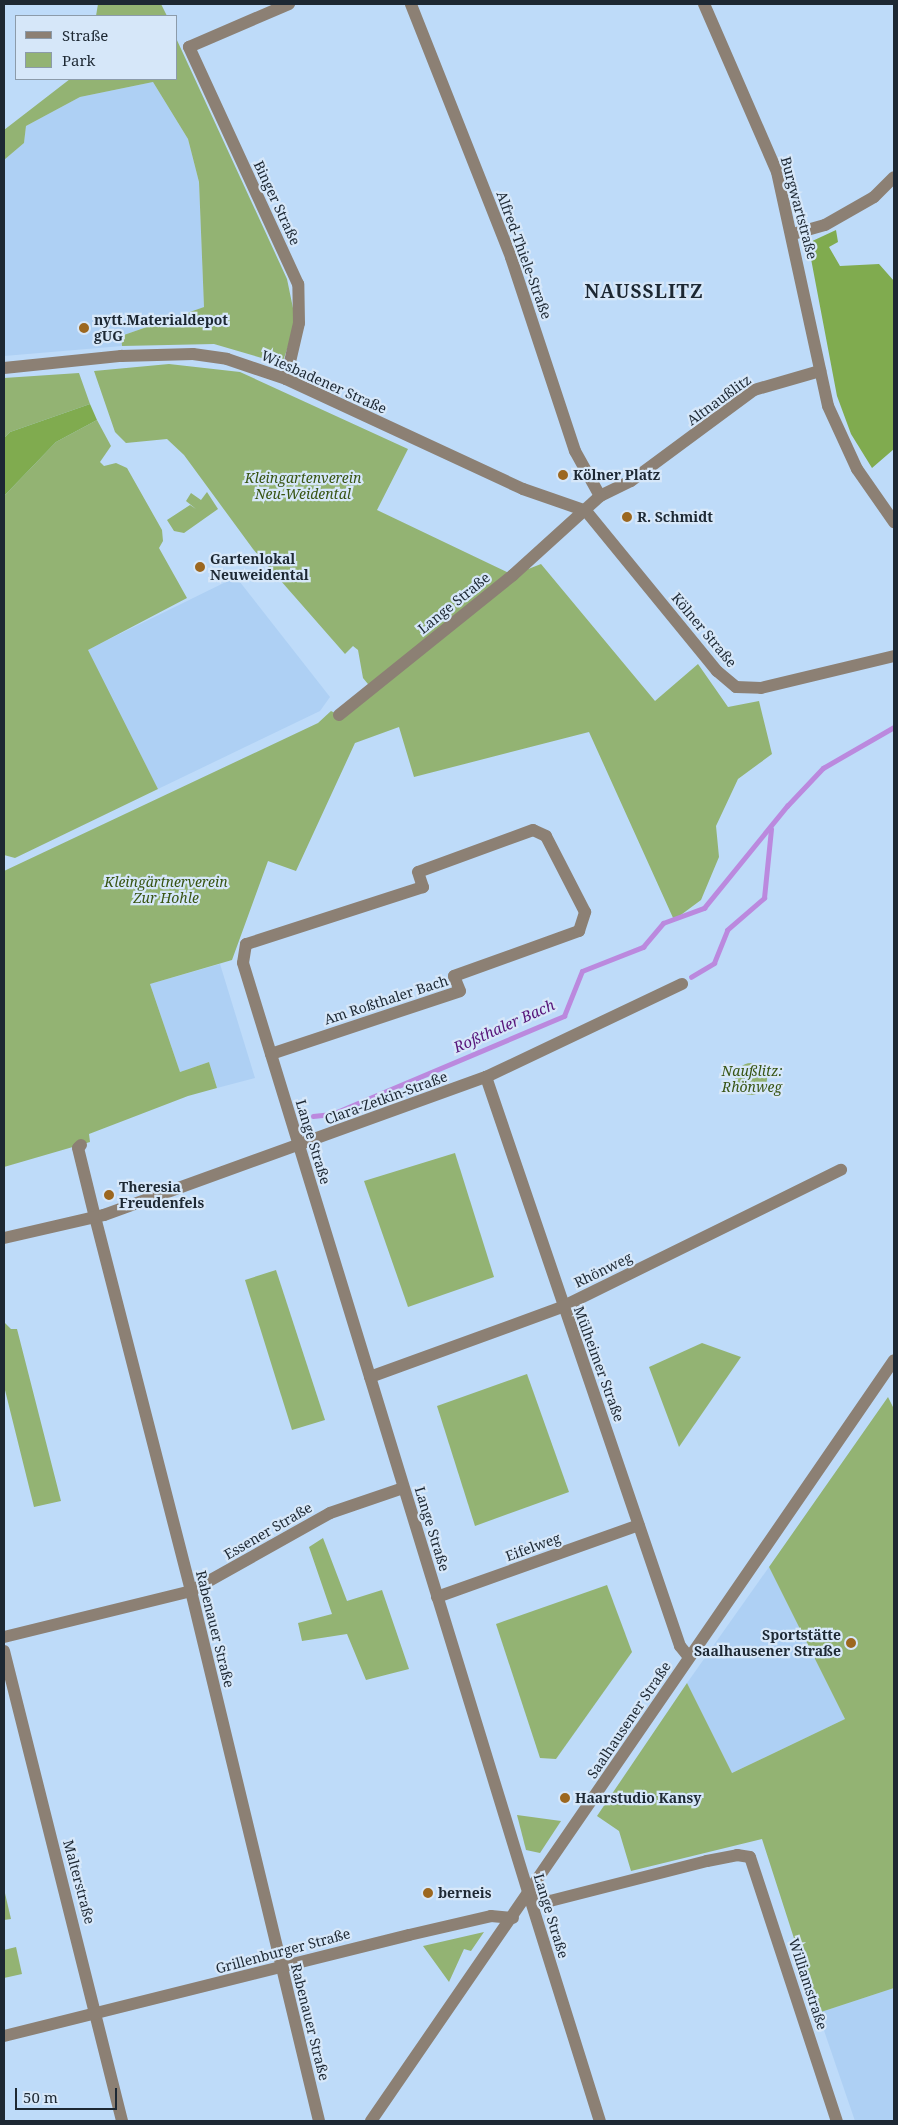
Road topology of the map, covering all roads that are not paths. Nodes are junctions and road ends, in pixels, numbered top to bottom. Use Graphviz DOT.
graph roads {
  1 [pos="289,4"];
  2 [pos="411,4"];
  3 [pos="704,4"];
  4 [pos="894,177"];
  5 [pos="793,234"];
  6 [pos="4,368"];
  7 [pos="820,371"];
  8 [pos="286,379"];
  9 [pos="600,496"];
  10 [pos="586,511"];
  11 [pos="894,522"];
  12 [pos="894,656"];
  13 [pos="339,715"];
  14 [pos="246,944"];
  15 [pos="682,984"];
  16 [pos="271,1054"];
  17 [pos="486,1077"];
  18 [pos="80,1145"];
  19 [pos="299,1146"];
  20 [pos="841,1170"];
  21 [pos="95,1217"];
  22 [pos="4,1238"];
  23 [pos="562,1307"];
  24 [pos="894,1360"];
  25 [pos="370,1377"];
  26 [pos="404,1488"];
  27 [pos="639,1525"];
  28 [pos="191,1592"];
  29 [pos="437,1597"];
  30 [pos="4,1637"];
  31 [pos="4,1651"];
  32 [pos="689,1657"];
  33 [pos="528,1895"];
  34 [pos="512,1918"];
  35 [pos="280,1969"];
  36 [pos="96,2014"];
  37 [pos="4,2036"];
  38 [pos="122,2121"];
  39 [pos="319,2121"];
  40 [pos="371,2121"];
  41 [pos="600,2121"];
  42 [pos="837,2121"];
  1 -- 8 [label="street, Binger Straße"];
  2 -- 9 [label="street, Alfred-Thiele-Straße"];
  3 -- 5 [label="street, Burgwartstraße"];
  4 -- 5 [label="street"];
  5 -- 7 [label="street, Burgwartstraße"];
  6 -- 8 [label="street, Wiesbadener Straße"];
  7 -- 9 [label="street, Altnaußlitz"];
  7 -- 11 [label="street"];
  8 -- 10 [label="street, Wiesbadener Straße"];
  9 -- 10 [label="street"];
  10 -- 12 [label="street, Kölner Straße"];
  10 -- 13 [label="street, Lange Straße"];
  14 -- 16 [label="street, Lange Straße"];
  14 -- 16 [label="street, Am Roßthaler Bach"];
  15 -- 17 [label="street, Clara-Zetkin-Straße"];
  16 -- 19 [label="street, Lange Straße"];
  17 -- 19 [label="street, Clara-Zetkin-Straße"];
  17 -- 23 [label="street, Mülheimer Straße"];
  18 -- 21 [label="street, Rabenauer Straße"];
  19 -- 21 [label="street, Clara-Zetkin-Straße"];
  19 -- 25 [label="street, Lange Straße"];
  20 -- 23 [label="street, Rhönweg"];
  21 -- 22 [label="street, Clara-Zetkin-Straße"];
  21 -- 28 [label="street, Rabenauer Straße"];
  23 -- 25 [label="street, Rhönweg"];
  23 -- 27 [label="street, Mülheimer Straße"];
  24 -- 32 [label="street, Saalhausener Straße"];
  25 -- 26 [label="street, Lange Straße"];
  26 -- 28 [label="street, Essener Straße"];
  26 -- 29 [label="street, Lange Straße"];
  27 -- 29 [label="street, Eifelweg"];
  27 -- 32 [label="street, Mülheimer Straße"];
  28 -- 30 [label="street, Essener Straße"];
  28 -- 35 [label="street, Rabenauer Straße"];
  29 -- 33 [label="street, Lange Straße"];
  31 -- 36 [label="street, Malterstraße"];
  32 -- 33 [label="street, Saalhausener Straße"];
  33 -- 34 [label="street, Saalhausener Straße"];
  33 -- 41 [label="street, Lange Straße"];
  33 -- 42 [label="street, Williamstraße"];
  34 -- 35 [label="street, Grillenburger Straße"];
  34 -- 40 [label="street, Saalhausener Straße"];
  35 -- 36 [label="street, Grillenburger Straße"];
  35 -- 39 [label="street, Rabenauer Straße"];
  36 -- 37 [label="street, Grillenburger Straße"];
  36 -- 38 [label="street, Malterstraße"];
}
